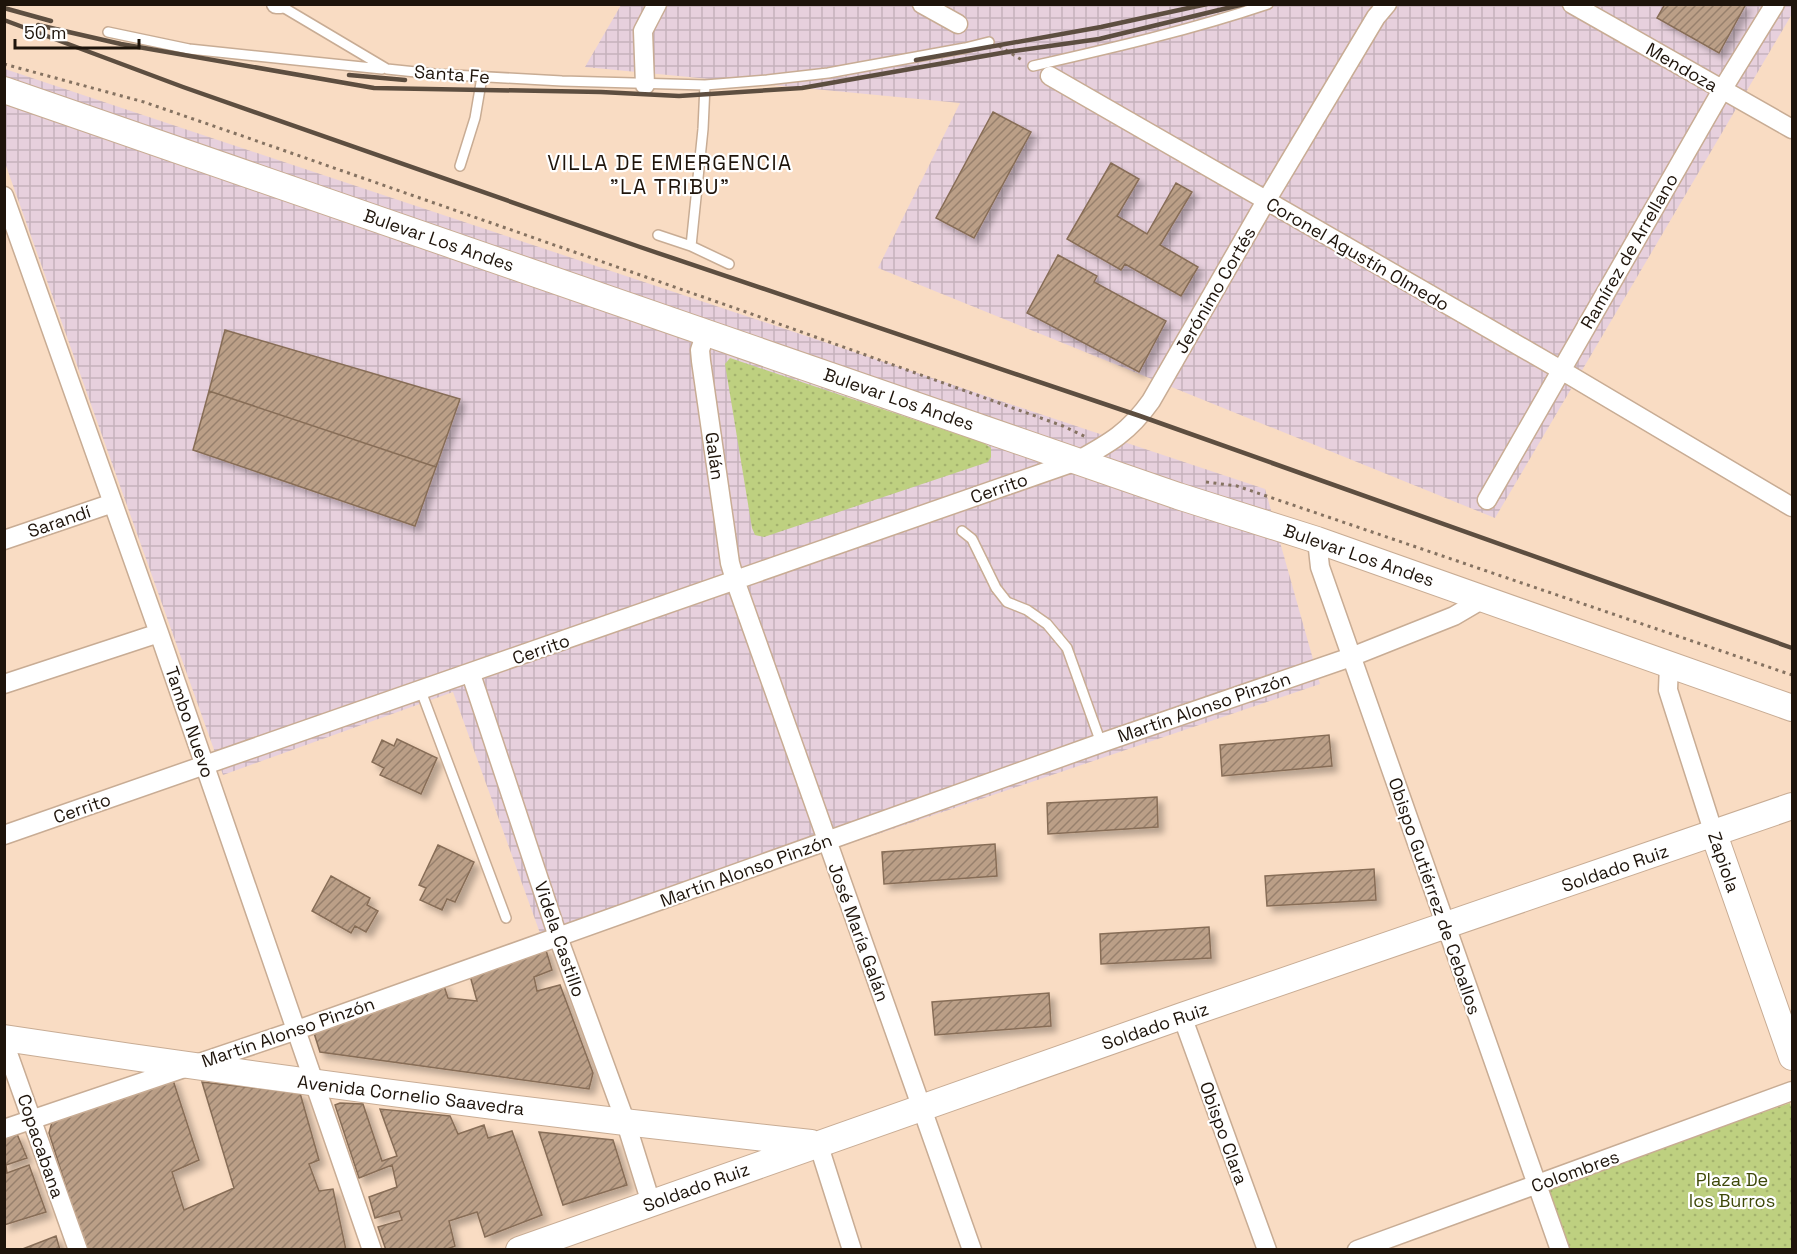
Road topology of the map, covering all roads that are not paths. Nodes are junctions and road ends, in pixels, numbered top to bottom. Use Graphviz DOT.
graph roads {
  1 [pos="657,4"];
  2 [pos="922,4"];
  3 [pos="1268,4"];
  4 [pos="1572,4"];
  5 [pos="1775,4"];
  6 [pos="279,5"];
  7 [pos="1378,11"];
  8 [pos="958,24"];
  9 [pos="108,32"];
  10 [pos="989,42"];
  11 [pos="1033,66"];
  12 [pos="387,69"];
  13 [pos="482,76"];
  14 [pos="1050,76"];
  15 [pos="645,85"];
  16 [pos="705,85"];
  17 [pos="4,90"];
  18 [pos="1722,90"];
  19 [pos="1792,129"];
  20 [pos="460,166"];
  21 [pos="4,196"];
  22 [pos="1266,201"];
  23 [pos="10,235"];
  24 [pos="658,235"];
  25 [pos="691,246"];
  26 [pos="729,264"];
  27 [pos="706,332"];
  28 [pos="1561,370"];
  29 [pos="1077,460"];
  30 [pos="1487,500"];
  31 [pos="113,503"];
  32 [pos="1792,507"];
  33 [pos="962,531"];
  34 [pos="4,540"];
  35 [pos="1317,540"];
  36 [pos="735,580"];
  37 [pos="1483,599"];
  38 [pos="159,633"];
  39 [pos="1351,657"];
  40 [pos="1669,664"];
  41 [pos="471,674"];
  42 [pos="4,684"];
  43 [pos="421,691"];
  44 [pos="1792,708"];
  45 [pos="1101,743"];
  46 [pos="204,765"];
  47 [pos="1792,806"];
  48 [pos="1714,834"];
  49 [pos="4,835"];
  50 [pos="827,842"];
  51 [pos="506,918"];
  52 [pos="1445,926"];
  53 [pos="558,938"];
  54 [pos="1182,1016"];
  55 [pos="297,1030"];
  56 [pos="4,1040"];
  57 [pos="1792,1057"];
  58 [pos="188,1066"];
  59 [pos="315,1082"];
  60 [pos="1792,1091"];
  61 [pos="922,1108"];
  62 [pos="33,1118"];
  63 [pos="626,1123"];
  64 [pos="4,1129"];
  65 [pos="818,1143"];
  66 [pos="1537,1185"];
  67 [pos="651,1203"];
  68 [pos="78,1250"];
  69 [pos="372,1250"];
  70 [pos="519,1250"];
  71 [pos="852,1250"];
  72 [pos="972,1250"];
  73 [pos="1267,1250"];
  74 [pos="1357,1250"];
  75 [pos="1560,1250"];
  1 -- 15 [label="street"];
  2 -- 8 [label="street"];
  3 -- 11 [label="lane"];
  4 -- 18 [label="street, Mendoza"];
  5 -- 18 [label="street, Ramírez de Arrellano"];
  6 -- 12 [label="lane, Santa Fe"];
  7 -- 22 [label="street, Jerónimo Cortés"];
  9 -- 12 [label="lane"];
  10 -- 16 [label="lane, Santa Fe"];
  12 -- 13 [label="lane, Santa Fe"];
  13 -- 15 [label="lane, Santa Fe"];
  13 -- 20 [label="lane"];
  14 -- 22 [label="street, Coronel Agustín Olmedo"];
  15 -- 16 [label="lane, Santa Fe"];
  16 -- 25 [label="lane"];
  17 -- 27 [label="main road, Bulevar Los Andes"];
  18 -- 19 [label="street, Mendoza"];
  18 -- 28 [label="street, Ramírez de Arrellano"];
  21 -- 23 [label="street, Tambo Nuevo"];
  22 -- 28 [label="street, Coronel Agustín Olmedo"];
  22 -- 29 [label="street, Jerónimo Cortés"];
  23 -- 31 [label="street, Tambo Nuevo"];
  24 -- 25 [label="lane"];
  25 -- 26 [label="lane"];
  27 -- 29 [label="main road, Bulevar Los Andes"];
  27 -- 36 [label="street, Galán"];
  28 -- 30 [label="street, Ramírez de Arrellano"];
  28 -- 32 [label="street, Coronel Agustín Olmedo"];
  29 -- 35 [label="main road, Bulevar Los Andes"];
  29 -- 36 [label="street, Cerrito"];
  31 -- 34 [label="street, Sarandí"];
  31 -- 38 [label="street, Tambo Nuevo"];
  33 -- 45 [label="lane"];
  35 -- 37 [label="main road, Bulevar Los Andes"];
  35 -- 39 [label="street, Obispo Gutiérrez de Ceballos"];
  36 -- 41 [label="street, Cerrito"];
  36 -- 50 [label="street, José María Galán"];
  37 -- 39 [label="street, Martín Alonso Pinzón"];
  37 -- 40 [label="main road, Bulevar Los Andes"];
  38 -- 42 [label="street"];
  38 -- 46 [label="street, Tambo Nuevo"];
  39 -- 45 [label="street, Martín Alonso Pinzón"];
  39 -- 52 [label="street, Obispo Gutiérrez de Ceballos"];
  40 -- 44 [label="main road, Bulevar Los Andes"];
  40 -- 48 [label="street, Zapiola"];
  41 -- 43 [label="street, Cerrito"];
  41 -- 53 [label="street, Videla Castillo"];
  43 -- 46 [label="street, Cerrito"];
  43 -- 51 [label="lane"];
  45 -- 50 [label="street, Martín Alonso Pinzón"];
  46 -- 49 [label="street, Cerrito"];
  46 -- 55 [label="street, Tambo Nuevo"];
  47 -- 48 [label="main road, Soldado Ruiz"];
  48 -- 52 [label="main road, Soldado Ruiz"];
  48 -- 57 [label="main road, Zapiola"];
  50 -- 53 [label="street, Martín Alonso Pinzón"];
  50 -- 61 [label="street, José María Galán"];
  52 -- 54 [label="main road, Soldado Ruiz"];
  52 -- 66 [label="street, Obispo Gutiérrez de Ceballos"];
  53 -- 55 [label="street, Martín Alonso Pinzón"];
  53 -- 63 [label="street, Videla Castillo"];
  54 -- 61 [label="main road, Soldado Ruiz"];
  54 -- 73 [label="street, Obispo Clara"];
  55 -- 58 [label="street, Martín Alonso Pinzón"];
  55 -- 59 [label="street, Tambo Nuevo"];
  56 -- 58 [label="main road, Avenida Cornelio Saavedra"];
  56 -- 62 [label="street, Copacabana"];
  58 -- 59 [label="main road, Avenida Cornelio Saavedra"];
  58 -- 62 [label="street, Martín Alonso Pinzón"];
  59 -- 63 [label="main road, Avenida Cornelio Saavedra"];
  59 -- 69 [label="street, Tambo Nuevo"];
  60 -- 66 [label="street, Colombres"];
  61 -- 65 [label="main road, Soldado Ruiz"];
  61 -- 72 [label="street, José María Galán"];
  62 -- 64 [label="street, Martín Alonso Pinzón"];
  62 -- 68 [label="street, Copacabana"];
  63 -- 65 [label="main road, Avenida Cornelio Saavedra"];
  63 -- 67 [label="street, Videla Castillo"];
  65 -- 67 [label="main road, Soldado Ruiz"];
  65 -- 71 [label="street"];
  66 -- 74 [label="street, Colombres"];
  66 -- 75 [label="street, Obispo Gutiérrez de Ceballos"];
  67 -- 70 [label="main road, Soldado Ruiz"];
}
